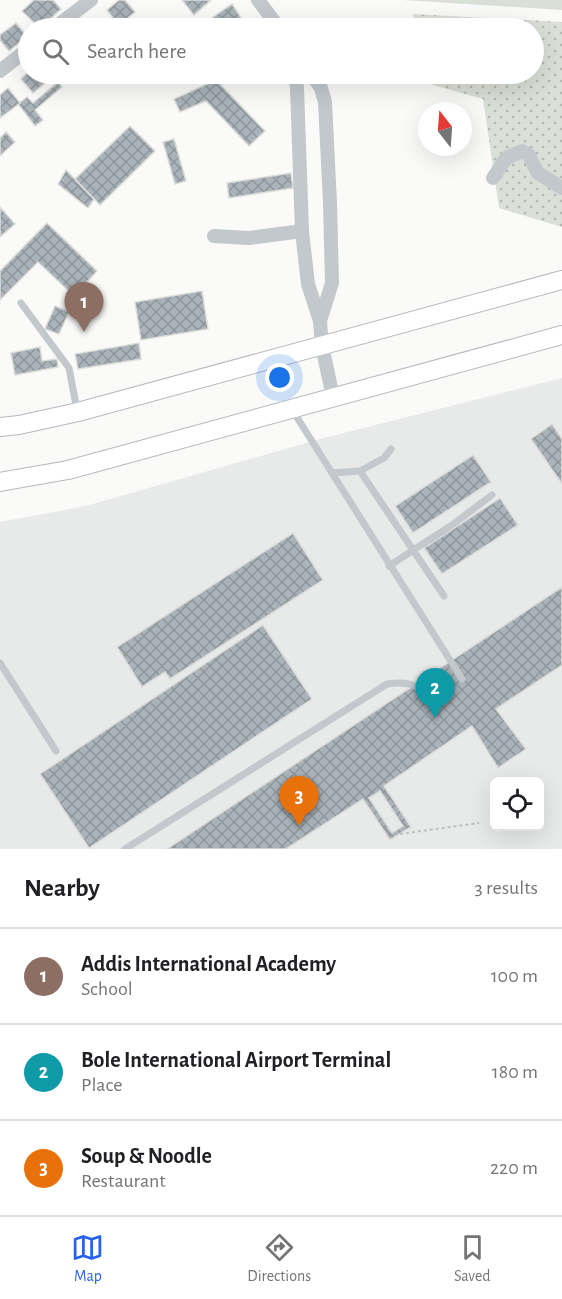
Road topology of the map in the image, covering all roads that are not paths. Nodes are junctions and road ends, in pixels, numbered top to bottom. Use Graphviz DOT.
graph roads {
  1 [pos="91,0"];
  2 [pos="258,0"];
  3 [pos="67,18"];
  4 [pos="272,18"];
  5 [pos="18,57"];
  6 [pos="0,71"];
  7 [pos="296,84"];
  8 [pos="318,84"];
  9 [pos="493,178"];
  10 [pos="562,188"];
  11 [pos="302,231"];
  12 [pos="214,236"];
  13 [pos="562,280"];
  14 [pos="21,303"];
  15 [pos="320,321"];
  16 [pos="562,335"];
  17 [pos="322,346"];
  18 [pos="333,397"];
  19 [pos="291,409"];
  20 [pos="78,412"];
  21 [pos="0,427"];
  22 [pos="391,448"];
  23 [pos="360,471"];
  24 [pos="332,473"];
  25 [pos="0,482"];
  26 [pos="492,495"];
  27 [pos="413,551"];
  28 [pos="389,566"];
  29 [pos="444,596"];
  30 [pos="0,663"];
  31 [pos="462,679"];
  32 [pos="435,704"];
  33 [pos="56,751"];
  34 [pos="125,849"];
  1 -- 3 [label="street"];
  2 -- 4 [label="street"];
  5 -- 6 [label="street"];
  7 -- 11 [label="street"];
  8 -- 15 [label="street"];
  9 -- 10 [label="street"];
  11 -- 12 [label="street"];
  11 -- 15 [label="street"];
  13 -- 17 [label="main road"];
  14 -- 20 [label="lane"];
  15 -- 17 [label="street"];
  16 -- 18 [label="main road"];
  17 -- 18 [label="street"];
  17 -- 20 [label="main road"];
  18 -- 19 [label="main road"];
  19 -- 24 [label="lane"];
  19 -- 25 [label="main road"];
  20 -- 21 [label="main road"];
  22 -- 23 [label="lane"];
  23 -- 24 [label="lane"];
  23 -- 27 [label="lane"];
  24 -- 28 [label="lane"];
  26 -- 27 [label="lane"];
  27 -- 28 [label="lane"];
  27 -- 29 [label="lane"];
  28 -- 31 [label="lane"];
  30 -- 33 [label="lane"];
  32 -- 34 [label="lane"];
}
